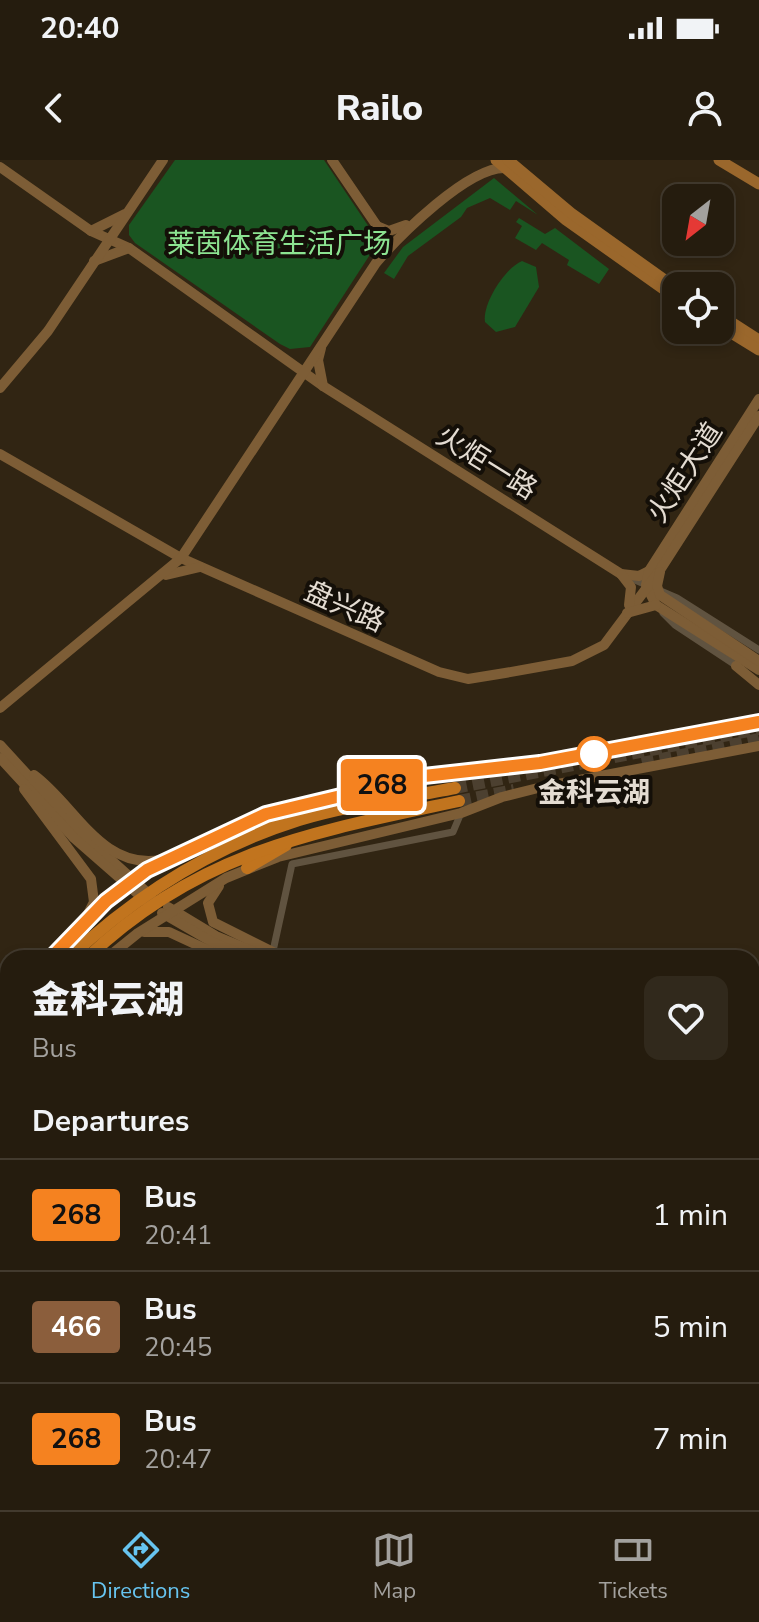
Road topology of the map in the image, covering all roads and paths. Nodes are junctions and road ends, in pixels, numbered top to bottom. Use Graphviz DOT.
graph roads {
  1 [pos="163,160"];
  2 [pos="332,160"];
  3 [pos="484,160"];
  4 [pos="723,161"];
  5 [pos="503,163"];
  6 [pos="0,167"];
  7 [pos="759,184"];
  8 [pos="127,213"];
  9 [pos="377,226"];
  10 [pos="91,231"];
  11 [pos="109,239"];
  12 [pos="129,248"];
  13 [pos="94,261"];
  14 [pos="376,263"];
  15 [pos="662,278"];
  16 [pos="662,288"];
  17 [pos="734,324"];
  18 [pos="734,335"];
  19 [pos="759,340"];
  20 [pos="322,344"];
  21 [pos="759,350"];
  22 [pos="276,352"];
  23 [pos="304,372"];
  24 [pos="323,386"];
  25 [pos="0,388"];
  26 [pos="759,399"];
  27 [pos="286,400"];
  28 [pos="759,416"];
  29 [pos="0,454"];
  30 [pos="194,539"];
  31 [pos="158,546"];
  32 [pos="181,558"];
  33 [pos="200,567"];
  34 [pos="655,571"];
  35 [pos="621,574"];
  36 [pos="156,579"];
  37 [pos="646,585"];
  38 [pos="657,589"];
  39 [pos="656,605"];
  40 [pos="676,612"];
  41 [pos="626,614"];
  42 [pos="759,650"];
  43 [pos="759,661"];
  44 [pos="736,666"];
  45 [pos="759,670"];
  46 [pos="759,683"];
  47 [pos="0,708"];
  48 [pos="758,721"];
  49 [pos="0,745"];
  50 [pos="759,746"];
  51 [pos="0,758"];
  52 [pos="13,765"];
  53 [pos="458,801"];
  54 [pos="301,820"];
  55 [pos="306,834"];
  56 [pos="209,839"];
  57 [pos="164,860"];
  58 [pos="247,868"];
  59 [pos="226,878"];
  60 [pos="80,929"];
  61 [pos="138,933"];
  62 [pos="59,950"];
  63 [pos="78,950"];
  64 [pos="96,950"];
  65 [pos="117,950"];
  66 [pos="208,950"];
  67 [pos="248,950"];
  68 [pos="254,950"];
  69 [pos="264,950"];
  1 -- 8 [label="main road"];
  2 -- 9 [label="main road"];
  3 -- 9 [label="main road"];
  4 -- 7 [label="main road"];
  5 -- 14 [label="main road"];
  5 -- 15 [label="main road"];
  5 -- 16 [label="main road"];
  6 -- 10 [label="main road, 火炬一路"];
  8 -- 10 [label="main road"];
  8 -- 11 [label="main road"];
  9 -- 14 [label="main road"];
  10 -- 11 [label="main road, 火炬一路"];
  11 -- 12 [label="main road, 火炬一路"];
  11 -- 13 [label="main road"];
  12 -- 13 [label="main road"];
  12 -- 22 [label="main road, 火炬一路"];
  13 -- 25 [label="main road"];
  14 -- 20 [label="main road"];
  17 -- 19 [label="main road"];
  18 -- 21 [label="main road"];
  20 -- 23 [label="main road"];
  20 -- 24 [label="main road"];
  22 -- 23 [label="main road, 火炬一路"];
  22 -- 27 [label="main road"];
  23 -- 24 [label="main road, 火炬一路"];
  23 -- 27 [label="main road"];
  24 -- 35 [label="main road, 火炬一路"];
  26 -- 34 [label="main road, 火炬大道"];
  27 -- 30 [label="main road"];
  28 -- 34 [label="main road, 火炬大道"];
  29 -- 31 [label="main road, 盘兴路"];
  30 -- 31 [label="main road"];
  30 -- 32 [label="main road"];
  31 -- 32 [label="main road, 盘兴路"];
  32 -- 33 [label="main road, 盘兴路"];
  32 -- 36 [label="main road"];
  33 -- 36 [label="main road"];
  33 -- 41 [label="main road, 盘兴路"];
  34 -- 35 [label="main road"];
  34 -- 37 [label="main road"];
  34 -- 38 [label="main road"];
  35 -- 37 [label="street"];
  35 -- 41 [label="main road"];
  36 -- 47 [label="main road"];
  37 -- 38 [label="street"];
  37 -- 39 [label="main road"];
  37 -- 41 [label="main road, 盘兴路"];
  38 -- 40 [label="main road"];
  38 -- 42 [label="street"];
  39 -- 40 [label="main road"];
  39 -- 41 [label="main road"];
  39 -- 44 [label="street"];
  40 -- 43 [label="main road"];
  40 -- 45 [label="main road"];
  44 -- 46 [label="main road"];
  48 -- 56 [label="main road"];
  49 -- 52 [label="main road"];
  50 -- 53 [label="main road"];
  51 -- 52 [label="main road"];
  52 -- 57 [label="main road"];
  52 -- 60 [label="main road"];
  52 -- 67 [label="main road"];
  53 -- 54 [label="highway"];
  53 -- 55 [label="highway"];
  53 -- 58 [label="main road"];
  53 -- 69 [label="street"];
  54 -- 56 [label="highway"];
  54 -- 63 [label="highway"];
  55 -- 58 [label="highway"];
  55 -- 64 [label="highway"];
  56 -- 57 [label="main road"];
  57 -- 60 [label="main road"];
  58 -- 59 [label="main road"];
  59 -- 61 [label="main road"];
  59 -- 68 [label="main road"];
  60 -- 62 [label="main road"];
  61 -- 65 [label="main road"];
  61 -- 66 [label="main road"];
}
